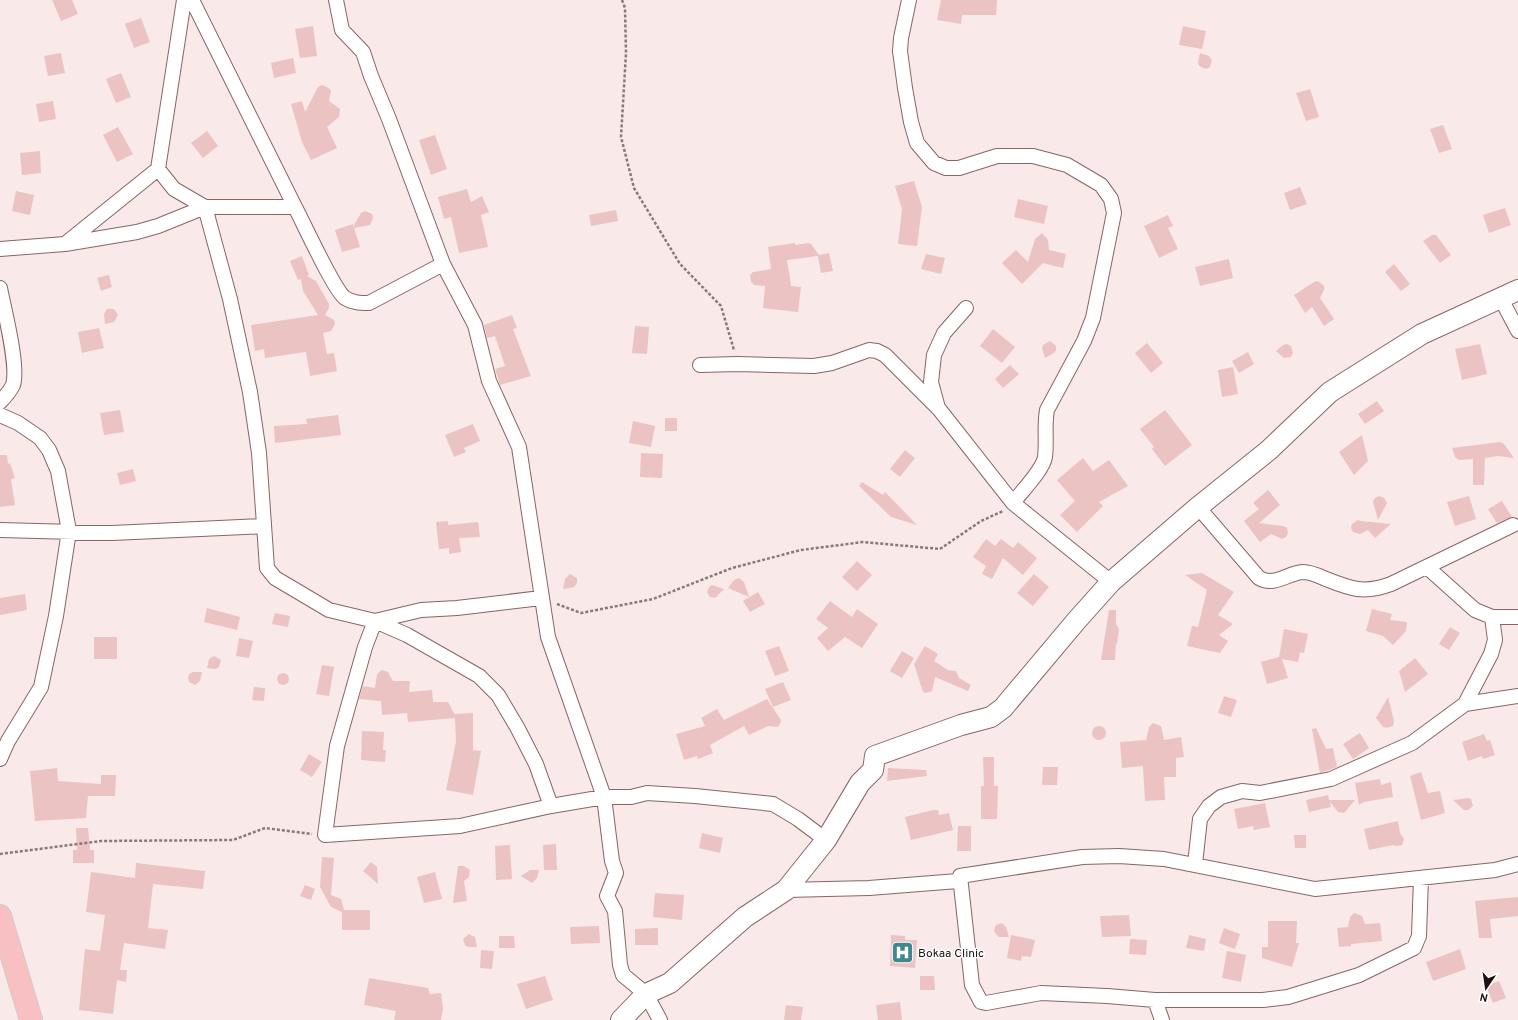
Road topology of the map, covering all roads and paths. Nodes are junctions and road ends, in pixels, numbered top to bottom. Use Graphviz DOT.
graph roads {
  1 [pos="184,0"];
  2 [pos="192,0"];
  3 [pos="336,0"];
  4 [pos="622,0"];
  5 [pos="908,0"];
  6 [pos="158,169"];
  7 [pos="204,207"];
  8 [pos="295,207"];
  9 [pos="65,244"];
  10 [pos="0,249"];
  11 [pos="443,264"];
  12 [pos="0,288"];
  13 [pos="1509,293"];
  14 [pos="966,308"];
  15 [pos="1518,331"];
  16 [pos="738,364"];
  17 [pos="700,365"];
  18 [pos="0,402"];
  19 [pos="939,409"];
  20 [pos="0,415"];
  21 [pos="1013,503"];
  22 [pos="1198,507"];
  23 [pos="1513,525"];
  24 [pos="264,526"];
  25 [pos="0,530"];
  26 [pos="69,531"];
  27 [pos="1428,568"];
  28 [pos="1111,582"];
  29 [pos="541,598"];
  30 [pos="1492,617"];
  31 [pos="1518,617"];
  32 [pos="375,621"];
  33 [pos="1518,696"];
  34 [pos="1465,704"];
  35 [pos="0,759"];
  36 [pos="604,797"];
  37 [pos="550,806"];
  38 [pos="325,835"];
  39 [pos="826,840"];
  40 [pos="0,854"];
  41 [pos="1195,864"];
  42 [pos="1518,864"];
  43 [pos="960,876"];
  44 [pos="1421,878"];
  45 [pos="786,890"];
  46 [pos="0,916"];
  47 [pos="646,994"];
  48 [pos="1155,1000"];
  49 [pos="31,1020"];
  50 [pos="620,1020"];
  51 [pos="660,1020"];
  52 [pos="1162,1020"];
  1 -- 6 [label="street"];
  2 -- 8 [label="street"];
  3 -- 11 [label="street"];
  4 -- 16 [label="path"];
  5 -- 21 [label="street"];
  6 -- 7 [label="street"];
  6 -- 9 [label="street"];
  7 -- 8 [label="street"];
  7 -- 9 [label="street"];
  7 -- 24 [label="street"];
  8 -- 11 [label="street"];
  9 -- 10 [label="street"];
  11 -- 29 [label="street"];
  12 -- 18 [label="street"];
  13 -- 15 [label="street"];
  13 -- 22 [label="street"];
  14 -- 19 [label="street"];
  16 -- 17 [label="street"];
  16 -- 19 [label="street"];
  19 -- 21 [label="street"];
  20 -- 26 [label="street"];
  21 -- 28 [label="street"];
  21 -- 29 [label="path"];
  22 -- 27 [label="street"];
  22 -- 28 [label="street"];
  23 -- 27 [label="street"];
  24 -- 26 [label="street"];
  24 -- 32 [label="street"];
  25 -- 26 [label="street"];
  26 -- 35 [label="street"];
  27 -- 30 [label="street"];
  28 -- 39 [label="street"];
  29 -- 32 [label="street"];
  29 -- 36 [label="street"];
  30 -- 31 [label="street"];
  30 -- 34 [label="street"];
  32 -- 37 [label="street"];
  32 -- 38 [label="street"];
  33 -- 34 [label="street"];
  34 -- 41 [label="street"];
  36 -- 37 [label="street"];
  36 -- 39 [label="street"];
  36 -- 47 [label="street"];
  37 -- 38 [label="street"];
  38 -- 40 [label="path"];
  39 -- 45 [label="street"];
  41 -- 43 [label="street"];
  41 -- 44 [label="street"];
  42 -- 44 [label="street"];
  43 -- 45 [label="street"];
  43 -- 48 [label="street"];
  44 -- 48 [label="street"];
  45 -- 47 [label="street"];
  46 -- 49 [label="main road"];
  47 -- 50 [label="street"];
  47 -- 51 [label="street"];
  48 -- 52 [label="street"];
}
